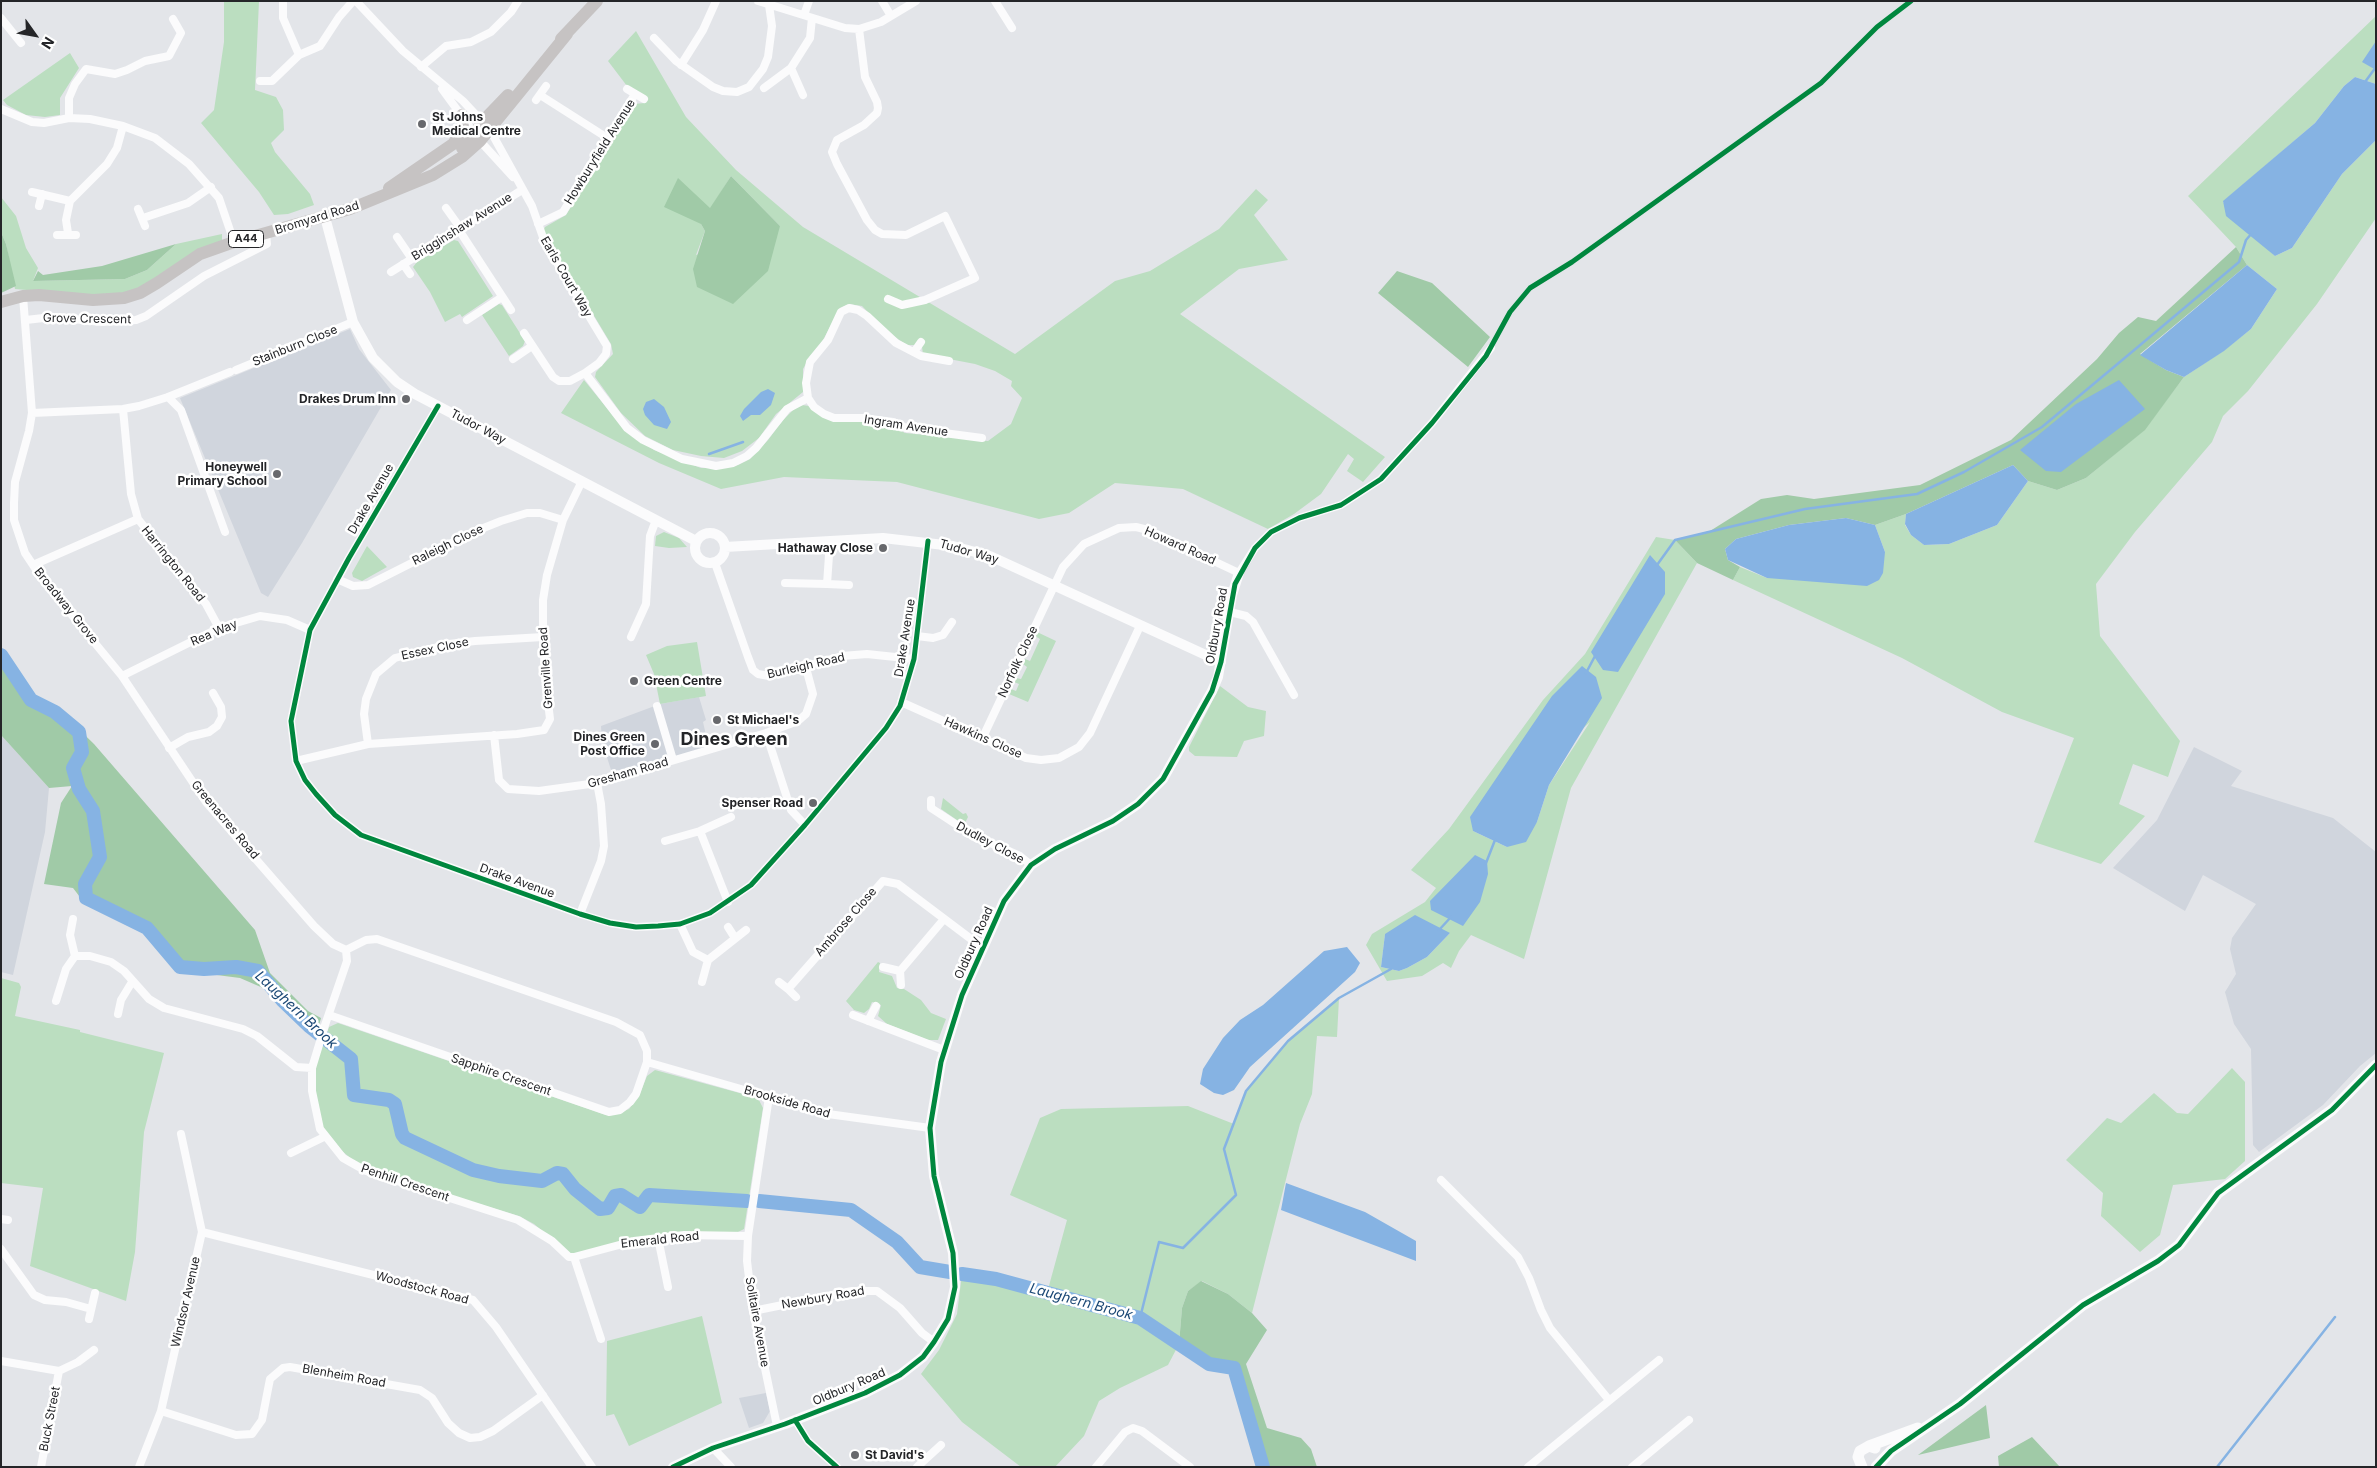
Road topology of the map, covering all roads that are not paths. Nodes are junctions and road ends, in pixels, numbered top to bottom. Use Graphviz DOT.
graph roads {
  1 [pos="284,1"];
  2 [pos="354,1"];
  3 [pos="518,1"];
  4 [pos="597,1"];
  5 [pos="716,1"];
  6 [pos="758,1"];
  7 [pos="809,1"];
  8 [pos="882,1"];
  9 [pos="916,1"];
  10 [pos="995,1"];
  11 [pos="769,5"];
  12 [pos="891,16"];
  13 [pos="808,17"];
  14 [pos="1,18"];
  15 [pos="173,19"];
  16 [pos="1012,28"];
  17 [pos="859,29"];
  18 [pos="654,38"];
  19 [pos="21,43"];
  20 [pos="299,55"];
  21 [pos="681,65"];
  22 [pos="421,67"];
  23 [pos="791,68"];
  24 [pos="260,81"];
  25 [pos="436,81"];
  26 [pos="546,86"];
  27 [pos="764,88"];
  28 [pos="626,89"];
  29 [pos="635,94"];
  30 [pos="804,95"];
  31 [pos="644,99"];
  32 [pos="1,109"];
  33 [pos="462,115"];
  34 [pos="69,118"];
  35 [pos="123,126"];
  36 [pos="486,126"];
  37 [pos="478,137"];
  38 [pos="609,139"];
  39 [pos="516,180"];
  40 [pos="211,188"];
  41 [pos="522,190"];
  42 [pos="32,192"];
  43 [pos="42,194"];
  44 [pos="70,201"];
  45 [pos="39,206"];
  46 [pos="362,206"];
  47 [pos="446,208"];
  48 [pos="138,210"];
  49 [pos="325,217"];
  50 [pos="538,224"];
  51 [pos="460,229"];
  52 [pos="266,234"];
  53 [pos="57,235"];
  54 [pos="397,237"];
  55 [pos="234,242"];
  56 [pos="412,259"];
  57 [pos="403,264"];
  58 [pos="391,272"];
  59 [pos="410,274"];
  60 [pos="23,296"];
  61 [pos="502,297"];
  62 [pos="888,300"];
  63 [pos="1,302"];
  64 [pos="511,310"];
  65 [pos="26,320"];
  66 [pos="467,320"];
  67 [pos="353,322"];
  68 [pos="524,333"];
  69 [pos="921,342"];
  70 [pos="532,346"];
  71 [pos="1491,348"];
  72 [pos="914,352"];
  73 [pos="513,359"];
  74 [pos="949,361"];
  75 [pos="585,373"];
  76 [pos="168,397"];
  77 [pos="808,398"];
  78 [pos="438,406"];
  79 [pos="122,409"];
  80 [pos="32,413"];
  81 [pos="982,438"];
  82 [pos="582,481"];
  83 [pos="138,519"];
  84 [pos="563,520"];
  85 [pos="656,520"];
  86 [pos="225,532"];
  87 [pos="696,541"];
  88 [pos="830,541"];
  89 [pos="928,541"];
  90 [pos="725,547"];
  91 [pos="714,563"];
  92 [pos="33,566"];
  93 [pos="1239,573"];
  94 [pos="337,579"];
  95 [pos="785,583"];
  96 [pos="827,584"];
  97 [pos="849,584"];
  98 [pos="1054,585"];
  99 [pos="1230,612"];
  100 [pos="952,622"];
  101 [pos="1140,626"];
  102 [pos="218,628"];
  103 [pos="310,630"];
  104 [pos="917,636"];
  105 [pos="543,637"];
  106 [pos="631,637"];
  107 [pos="914,659"];
  108 [pos="1221,662"];
  109 [pos="805,664"];
  110 [pos="122,676"];
  111 [pos="213,693"];
  112 [pos="1294,695"];
  113 [pos="901,702"];
  114 [pos="657,706"];
  115 [pos="766,733"];
  116 [pos="494,736"];
  117 [pos="982,739"];
  118 [pos="368,744"];
  119 [pos="169,748"];
  120 [pos="672,760"];
  121 [pos="296,761"];
  122 [pos="597,783"];
  123 [pos="931,800"];
  124 [pos="731,817"];
  125 [pos="805,825"];
  126 [pos="700,831"];
  127 [pos="665,841"];
  128 [pos="1031,865"];
  129 [pos="728,902"];
  130 [pos="580,914"];
  131 [pos="73,919"];
  132 [pos="944,919"];
  133 [pos="680,924"];
  134 [pos="728,927"];
  135 [pos="746,930"];
  136 [pos="735,938"];
  137 [pos="985,944"];
  138 [pos="346,950"];
  139 [pos="75,956"];
  140 [pos="708,960"];
  141 [pos="883,966"];
  142 [pos="900,971"];
  143 [pos="132,982"];
  144 [pos="702,982"];
  145 [pos="779,982"];
  146 [pos="900,986"];
  147 [pos="788,989"];
  148 [pos="796,996"];
  149 [pos="56,1001"];
  150 [pos="876,1006"];
  151 [pos="118,1014"];
  152 [pos="329,1015"];
  153 [pos="853,1015"];
  154 [pos="868,1021"];
  155 [pos="944,1050"];
  156 [pos="647,1062"];
  157 [pos="2376,1065"];
  158 [pos="312,1068"];
  159 [pos="769,1097"];
  160 [pos="930,1128"];
  161 [pos="181,1134"];
  162 [pos="324,1137"];
  163 [pos="291,1153"];
  164 [pos="1441,1180"];
  165 [pos="202,1232"];
  166 [pos="748,1236"];
  167 [pos="658,1238"];
  168 [pos="1,1249"];
  169 [pos="574,1257"];
  170 [pos="668,1287"];
  171 [pos="95,1293"];
  172 [pos="91,1309"];
  173 [pos="753,1311"];
  174 [pos="90,1319"];
  175 [pos="601,1338"];
  176 [pos="934,1342"];
  177 [pos="94,1350"];
  178 [pos="1659,1360"];
  179 [pos="1,1361"];
  180 [pos="59,1371"];
  181 [pos="542,1395"];
  182 [pos="1610,1400"];
  183 [pos="161,1412"];
  184 [pos="795,1420"];
  185 [pos="1688,1420"];
  186 [pos="1929,1424"];
  187 [pos="777,1426"];
  188 [pos="941,1445"];
  189 [pos="1869,1446"];
  190 [pos="713,1448"];
  191 [pos="1879,1463"];
  192 [pos="1859,1465"];
  193 [pos="41,1467"];
  194 [pos="139,1467"];
  195 [pos="592,1467"];
  196 [pos="673,1467"];
  197 [pos="731,1467"];
  198 [pos="837,1467"];
  199 [pos="917,1467"];
  200 [pos="1096,1467"];
  201 [pos="1190,1467"];
  202 [pos="1528,1467"];
  203 [pos="1632,1467"];
  1 -- 20 [label="street"];
  2 -- 20 [label="street"];
  2 -- 22 [label="street"];
  3 -- 22 [label="street"];
  4 -- 36 [label="main road, Bromyard Road / A44"];
  5 -- 21 [label="street"];
  6 -- 11 [label="street"];
  7 -- 13 [label="street"];
  8 -- 12 [label="street"];
  9 -- 12 [label="street"];
  10 -- 16 [label="street"];
  11 -- 13 [label="street"];
  11 -- 21 [label="street"];
  12 -- 17 [label="street"];
  13 -- 17 [label="street"];
  13 -- 23 [label="street"];
  14 -- 19 [label="street"];
  15 -- 34 [label="street"];
  17 -- 62 [label="street"];
  18 -- 21 [label="street"];
  20 -- 24 [label="street"];
  22 -- 25 [label="street"];
  23 -- 27 [label="street"];
  23 -- 30 [label="street"];
  25 -- 33 [label="street, Earls Court Way"];
  25 -- 36 [label="street, Earls Court Way"];
  26 -- 38 [label="street"];
  28 -- 29 [label="street, Howburyfield Avenue"];
  29 -- 31 [label="street, Howburyfield Avenue"];
  29 -- 38 [label="street, Howburyfield Avenue"];
  32 -- 34 [label="street"];
  33 -- 37 [label="street, Earls Court Way"];
  33 -- 46 [label="main road"];
  34 -- 35 [label="street"];
  35 -- 40 [label="street"];
  35 -- 44 [label="street"];
  36 -- 37 [label="main road, Bromyard Road / A44"];
  36 -- 39 [label="street, Earls Court Way"];
  37 -- 39 [label="street, Earls Court Way"];
  37 -- 46 [label="main road, Bromyard Road / A44"];
  38 -- 50 [label="street, Howburyfield Avenue"];
  39 -- 41 [label="street, Earls Court Way"];
  40 -- 48 [label="street"];
  40 -- 55 [label="street"];
  41 -- 50 [label="street, Earls Court Way"];
  41 -- 51 [label="street, Brigginshaw Avenue"];
  42 -- 43 [label="street"];
  43 -- 44 [label="street"];
  43 -- 45 [label="street"];
  44 -- 53 [label="street"];
  46 -- 49 [label="main road, Bromyard Road / A44"];
  47 -- 51 [label="street"];
  49 -- 52 [label="main road, Bromyard Road / A44"];
  49 -- 67 [label="street, Tudor Way"];
  50 -- 75 [label="street, Earls Court Way"];
  51 -- 56 [label="street, Brigginshaw Avenue"];
  51 -- 61 [label="street"];
  52 -- 55 [label="main road, Bromyard Road / A44"];
  52 -- 65 [label="street, Grove Crescent"];
  54 -- 56 [label="street"];
  55 -- 60 [label="main road, Bromyard Road / A44"];
  56 -- 57 [label="street, Brigginshaw Avenue"];
  57 -- 58 [label="street, Brigginshaw Avenue"];
  57 -- 59 [label="street, Brigginshaw Avenue"];
  60 -- 63 [label="main road, Bromyard Road / A44"];
  60 -- 65 [label="street, Broadway Grove"];
  61 -- 64 [label="street"];
  61 -- 66 [label="street"];
  65 -- 80 [label="street, Broadway Grove"];
  67 -- 76 [label="street, Stainburn Close"];
  67 -- 78 [label="street, Tudor Way"];
  68 -- 70 [label="street"];
  69 -- 72 [label="street"];
  70 -- 73 [label="street"];
  70 -- 75 [label="street"];
  71 -- 93 [label="street, Oldbury Road"];
  72 -- 74 [label="street"];
  72 -- 77 [label="street"];
  75 -- 77 [label="street"];
  76 -- 79 [label="street, Stainburn Close"];
  76 -- 86 [label="street"];
  77 -- 81 [label="street, Ingram Avenue"];
  78 -- 82 [label="street, Tudor Way"];
  78 -- 94 [label="street, Drake Avenue"];
  79 -- 80 [label="street, Stainburn Close"];
  79 -- 83 [label="street, Harrington Road"];
  80 -- 92 [label="street, Broadway Grove"];
  82 -- 84 [label="street, Grenville Road"];
  82 -- 85 [label="street, Tudor Way"];
  83 -- 92 [label="street"];
  83 -- 102 [label="street, Harrington Road"];
  84 -- 94 [label="street, Raleigh Close"];
  84 -- 105 [label="street, Grenville Road"];
  85 -- 87 [label="street, Tudor Way"];
  85 -- 106 [label="street"];
  87 -- 90 [label="street"];
  87 -- 91 [label="street"];
  88 -- 89 [label="street, Tudor Way"];
  88 -- 90 [label="street, Tudor Way"];
  88 -- 96 [label="street"];
  89 -- 98 [label="street, Tudor Way"];
  89 -- 104 [label="street, Drake Avenue"];
  90 -- 91 [label="street"];
  91 -- 109 [label="street, Burleigh Road"];
  92 -- 110 [label="street, Broadway Grove"];
  93 -- 98 [label="street, Howard Road"];
  93 -- 99 [label="street, Oldbury Road"];
  94 -- 103 [label="street, Drake Avenue"];
  95 -- 96 [label="street"];
  96 -- 97 [label="street"];
  98 -- 101 [label="street, Tudor Way"];
  98 -- 117 [label="street, Norfolk Close"];
  99 -- 108 [label="street, Oldbury Road"];
  99 -- 112 [label="street"];
  100 -- 104 [label="street"];
  101 -- 108 [label="street, Tudor Way"];
  101 -- 117 [label="street, Hawkins Close"];
  102 -- 103 [label="street, Rea Way"];
  102 -- 110 [label="street, Rea Way"];
  103 -- 121 [label="street, Drake Avenue"];
  104 -- 107 [label="street, Drake Avenue"];
  105 -- 116 [label="street, Grenville Road"];
  105 -- 118 [label="street, Essex Close"];
  107 -- 109 [label="street, Burleigh Road"];
  107 -- 113 [label="street, Drake Avenue"];
  108 -- 128 [label="street, Oldbury Road"];
  109 -- 115 [label="street, Gresham Road"];
  110 -- 119 [label="street, Greenacres Road"];
  111 -- 119 [label="street"];
  113 -- 117 [label="street, Hawkins Close"];
  113 -- 125 [label="street, Drake Avenue"];
  114 -- 120 [label="street"];
  115 -- 120 [label="street, Gresham Road"];
  115 -- 125 [label="street"];
  116 -- 118 [label="street, Grenville Road"];
  116 -- 122 [label="street, Gresham Road"];
  118 -- 121 [label="street, Grenville Road"];
  119 -- 138 [label="street, Greenacres Road"];
  120 -- 122 [label="street, Gresham Road"];
  121 -- 130 [label="street, Drake Avenue"];
  122 -- 130 [label="street"];
  123 -- 128 [label="street, Dudley Close"];
  124 -- 126 [label="street"];
  125 -- 129 [label="street, Drake Avenue"];
  126 -- 127 [label="street"];
  126 -- 129 [label="street"];
  128 -- 137 [label="street, Oldbury Road"];
  129 -- 133 [label="street, Drake Avenue"];
  130 -- 133 [label="street, Drake Avenue"];
  131 -- 139 [label="street"];
  132 -- 137 [label="street, Ambrose Close"];
  132 -- 142 [label="street"];
  132 -- 147 [label="street, Ambrose Close"];
  133 -- 140 [label="street"];
  134 -- 136 [label="street"];
  135 -- 136 [label="street"];
  136 -- 140 [label="street"];
  137 -- 155 [label="street, Oldbury Road"];
  138 -- 152 [label="street, Penhill Crescent"];
  138 -- 156 [label="street"];
  139 -- 143 [label="street"];
  139 -- 149 [label="street"];
  140 -- 144 [label="street"];
  141 -- 142 [label="street"];
  142 -- 146 [label="street"];
  143 -- 151 [label="street"];
  143 -- 158 [label="street"];
  145 -- 147 [label="street"];
  147 -- 148 [label="street"];
  150 -- 154 [label="street"];
  152 -- 156 [label="street, Sapphire Crescent"];
  152 -- 158 [label="street, Penhill Crescent"];
  153 -- 154 [label="street"];
  154 -- 155 [label="street"];
  155 -- 160 [label="street, Oldbury Road"];
  156 -- 159 [label="street, Brookside Road"];
  157 -- 186 [label="main road"];
  158 -- 162 [label="street, Penhill Crescent"];
  159 -- 160 [label="street, Brookside Road"];
  159 -- 166 [label="street, Solitaire Avenue"];
  160 -- 176 [label="street, Oldbury Road"];
  161 -- 165 [label="street, Windsor Avenue"];
  162 -- 163 [label="street"];
  162 -- 169 [label="street, Penhill Crescent"];
  164 -- 182 [label="street"];
  165 -- 181 [label="street, Woodstock Road"];
  165 -- 183 [label="street, Windsor Avenue"];
  166 -- 167 [label="street, Emerald Road"];
  166 -- 173 [label="street, Solitaire Avenue"];
  167 -- 169 [label="street, Emerald Road"];
  167 -- 170 [label="street"];
  168 -- 172 [label="street"];
  169 -- 175 [label="street"];
  171 -- 172 [label="street"];
  172 -- 174 [label="street"];
  173 -- 176 [label="street, Newbury Road"];
  173 -- 187 [label="street, Solitaire Avenue"];
  176 -- 184 [label="street, Oldbury Road"];
  177 -- 180 [label="street, Buck Street"];
  178 -- 182 [label="street"];
  179 -- 180 [label="street, Buck Street"];
  180 -- 193 [label="street, Buck Street"];
  181 -- 183 [label="street, Blenheim Road"];
  181 -- 195 [label="street, Woodstock Road"];
  182 -- 202 [label="street"];
  183 -- 194 [label="street, Windsor Avenue"];
  184 -- 187 [label="street, Oldbury Road"];
  184 -- 198 [label="street"];
  185 -- 203 [label="street"];
  186 -- 189 [label="main road"];
  186 -- 191 [label="main road"];
  187 -- 190 [label="street, Oldbury Road"];
  188 -- 199 [label="street"];
  189 -- 191 [label="main road"];
  189 -- 192 [label="main road"];
  190 -- 196 [label="street, Oldbury Road"];
  190 -- 197 [label="street"];
  200 -- 201 [label="street"];
}
